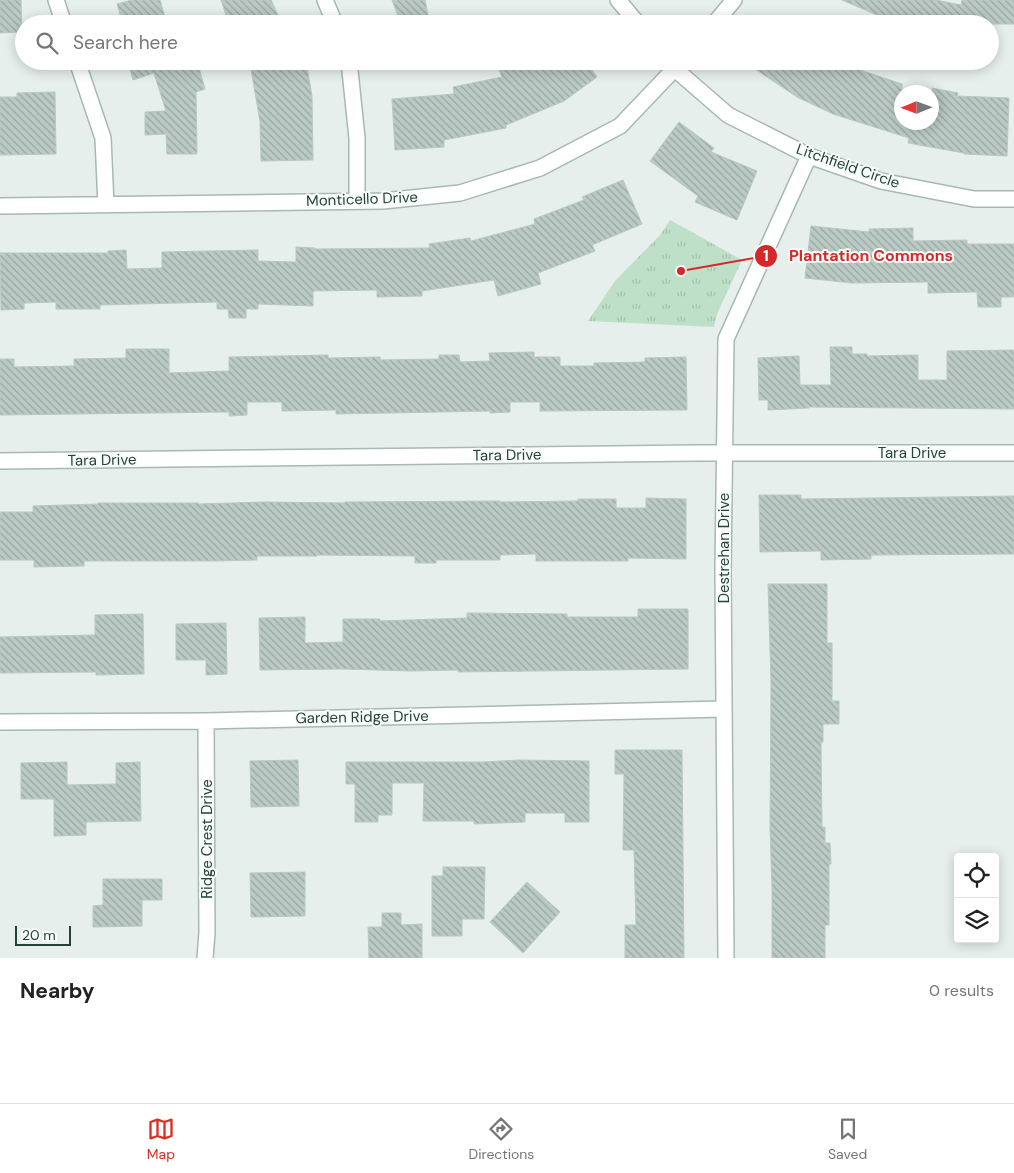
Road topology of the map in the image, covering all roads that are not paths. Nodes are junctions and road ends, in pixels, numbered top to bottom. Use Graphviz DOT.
graph roads {
  1 [pos="56,0"];
  2 [pos="325,0"];
  3 [pos="618,0"];
  4 [pos="734,0"];
  5 [pos="61,15"];
  6 [pos="331,15"];
  7 [pos="630,15"];
  8 [pos="722,15"];
  9 [pos="80,70"];
  10 [pos="350,70"];
  11 [pos="670,70"];
  12 [pos="681,70"];
  13 [pos="808,156"];
  14 [pos="1014,199"];
  15 [pos="357,201"];
  16 [pos="106,205"];
  17 [pos="0,206"];
  18 [pos="725,453"];
  19 [pos="1014,453"];
  20 [pos="0,461"];
  21 [pos="724,709"];
  22 [pos="206,721"];
  23 [pos="0,722"];
  24 [pos="205,958"];
  25 [pos="726,958"];
  1 -- 5 [label="street"];
  2 -- 6 [label="street"];
  3 -- 7 [label="street"];
  4 -- 8 [label="street"];
  9 -- 16 [label="street"];
  10 -- 15 [label="street"];
  11 -- 15 [label="street, Monticello Drive"];
  12 -- 13 [label="street, Litchfield Circle"];
  13 -- 14 [label="street, Litchfield Circle"];
  13 -- 18 [label="street, Destrehan Drive"];
  15 -- 16 [label="street, Monticello Drive"];
  16 -- 17 [label="street, Monticello Drive"];
  18 -- 19 [label="street, Tara Drive"];
  18 -- 20 [label="street, Tara Drive"];
  18 -- 21 [label="street, Destrehan Drive"];
  21 -- 22 [label="street, Garden Ridge Drive"];
  21 -- 25 [label="street, Destrehan Drive"];
  22 -- 23 [label="street, Garden Ridge Drive"];
  22 -- 24 [label="street, Ridge Crest Drive"];
}
